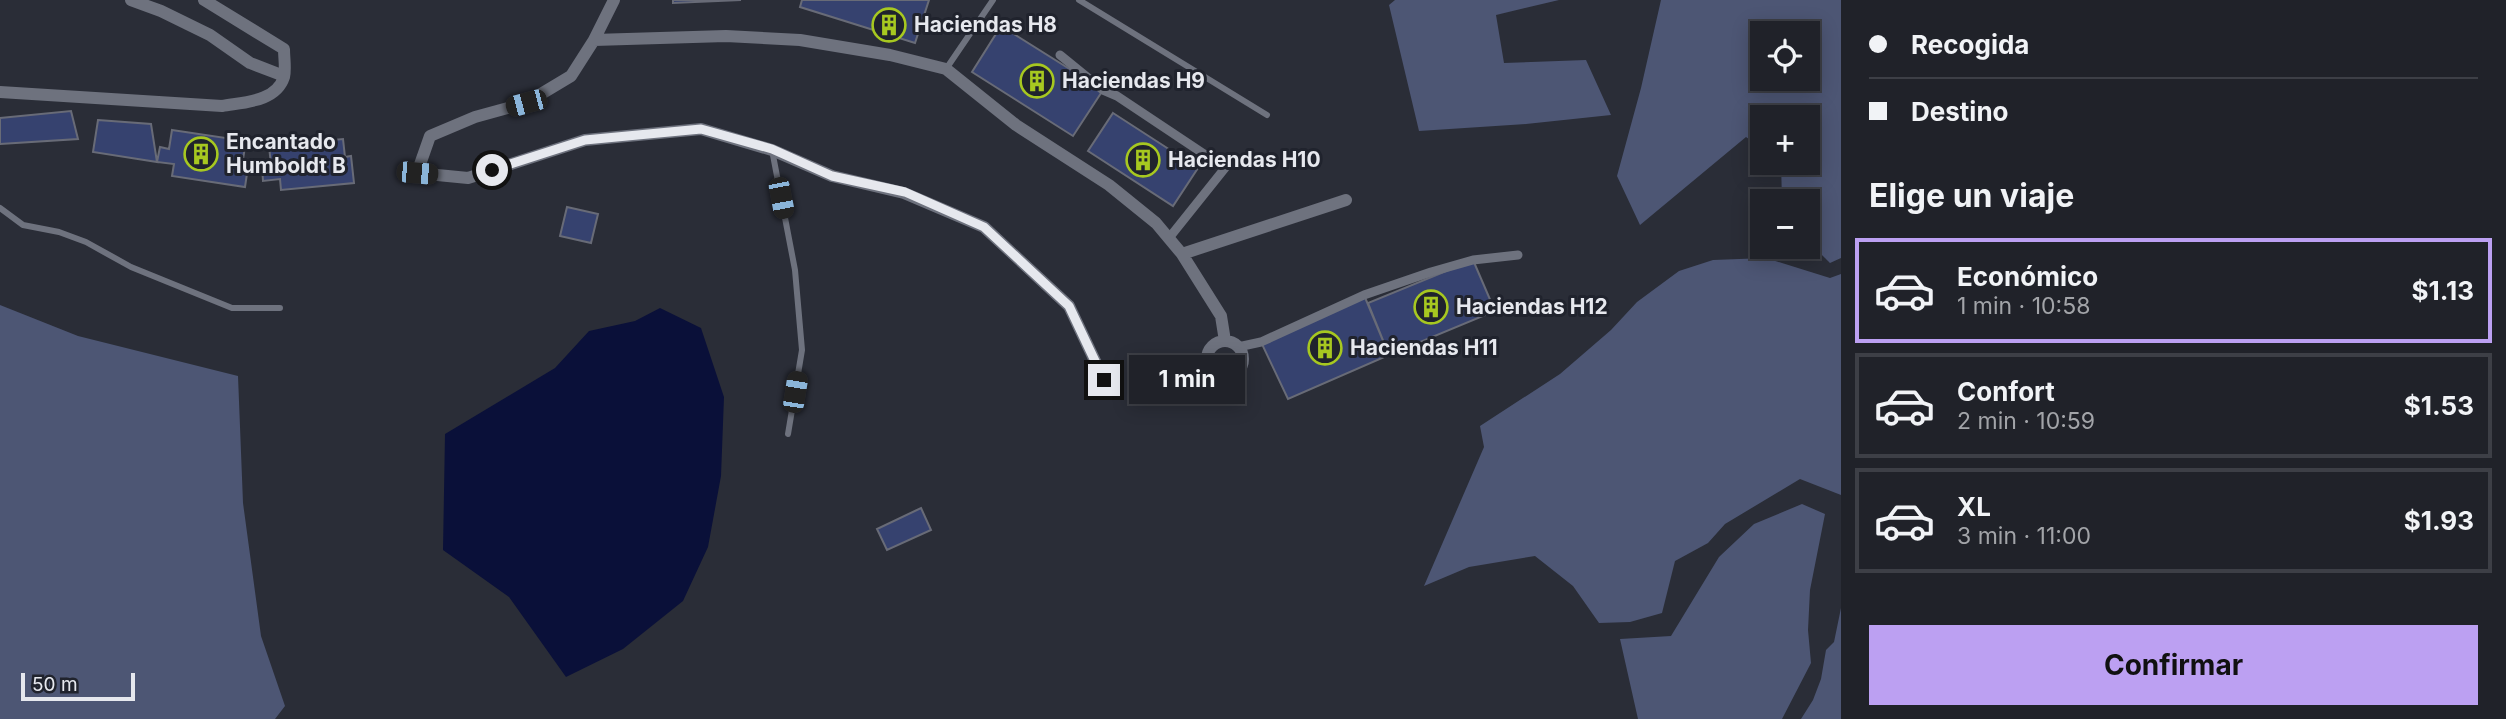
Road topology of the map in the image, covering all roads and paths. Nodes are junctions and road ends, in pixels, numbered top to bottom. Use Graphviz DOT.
graph roads {
  1 [pos="131,0"];
  2 [pos="204,0"];
  3 [pos="614,0"];
  4 [pos="993,0"];
  5 [pos="1079,0"];
  6 [pos="594,40"];
  7 [pos="1059,55"];
  8 [pos="946,69"];
  9 [pos="284,76"];
  10 [pos="0,92"];
  11 [pos="1267,115"];
  12 [pos="772,149"];
  13 [pos="1346,200"];
  14 [pos="0,208"];
  15 [pos="1169,237"];
  16 [pos="1182,254"];
  17 [pos="1518,255"];
  18 [pos="280,308"];
  19 [pos="1232,344"];
  20 [pos="1104,380"];
  21 [pos="788,434"];
  1 -- 9 [label="street"];
  2 -- 9 [label="street"];
  3 -- 6 [label="street"];
  4 -- 8 [label="lane"];
  5 -- 11 [label="lane"];
  6 -- 8 [label="street"];
  6 -- 12 [label="street"];
  7 -- 15 [label="street"];
  8 -- 15 [label="street"];
  9 -- 10 [label="street"];
  12 -- 20 [label="street"];
  12 -- 21 [label="lane"];
  13 -- 16 [label="street"];
  14 -- 18 [label="lane"];
  15 -- 16 [label="street"];
  16 -- 19 [label="street"];
  17 -- 19 [label="street"];
}
